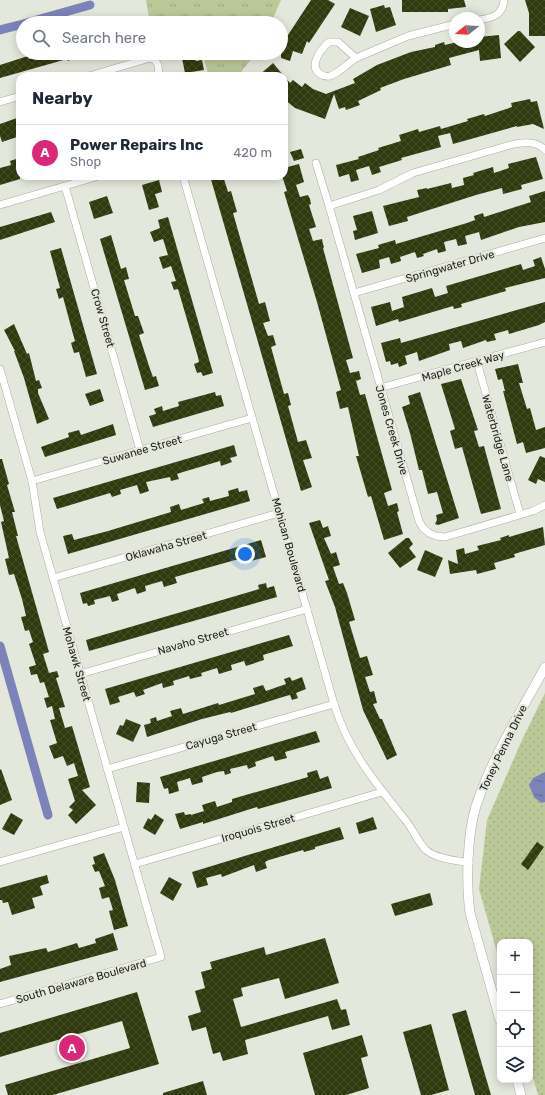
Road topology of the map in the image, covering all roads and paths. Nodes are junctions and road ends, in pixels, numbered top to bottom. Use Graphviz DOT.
graph roads {
  1 [pos="504,0"];
  2 [pos="485,19"];
  3 [pos="449,26"];
  4 [pos="356,58"];
  5 [pos="143,60"];
  6 [pos="155,60"];
  7 [pos="103,72"];
  8 [pos="159,72"];
  9 [pos="16,97"];
  10 [pos="0,102"];
  11 [pos="545,150"];
  12 [pos="316,163"];
  13 [pos="85,180"];
  14 [pos="184,180"];
  15 [pos="65,186"];
  16 [pos="0,205"];
  17 [pos="329,206"];
  18 [pos="545,238"];
  19 [pos="354,293"];
  20 [pos="545,342"];
  21 [pos="477,362"];
  22 [pos="0,369"];
  23 [pos="380,388"];
  24 [pos="252,418"];
  25 [pos="140,450"];
  26 [pos="32,481"];
  27 [pos="545,505"];
  28 [pos="279,513"];
  29 [pos="520,514"];
  30 [pos="53,578"];
  31 [pos="307,609"];
  32 [pos="545,667"];
  33 [pos="80,674"];
  34 [pos="334,704"];
  35 [pos="107,769"];
  36 [pos="382,792"];
  37 [pos="124,827"];
  38 [pos="0,862"];
  39 [pos="469,863"];
  40 [pos="135,864"];
  41 [pos="161,957"];
  42 [pos="0,1004"];
  43 [pos="498,1011"];
  44 [pos="518,1083"];
  45 [pos="521,1095"];
  1 -- 2 [label="street"];
  3 -- 4 [label="street"];
  4 -- 4 [label="street"];
  5 -- 7 [label="street"];
  6 -- 8 [label="street"];
  9 -- 10 [label="street"];
  11 -- 17 [label="street"];
  12 -- 17 [label="street, Jones Creek Drive"];
  13 -- 15 [label="street"];
  14 -- 24 [label="street, Mohican Boulevard"];
  15 -- 16 [label="street"];
  15 -- 25 [label="street, Crow Street"];
  17 -- 19 [label="street, Jones Creek Drive"];
  18 -- 19 [label="street, Springwater Drive"];
  19 -- 23 [label="street, Jones Creek Drive"];
  20 -- 21 [label="street, Maple Creek Way"];
  21 -- 23 [label="street, Maple Creek Way"];
  21 -- 29 [label="street, Waterbridge Lane"];
  22 -- 26 [label="street, Mohawk Street"];
  23 -- 29 [label="street, Jones Creek Drive"];
  24 -- 25 [label="street, Suwanee Street"];
  24 -- 28 [label="street, Mohican Boulevard"];
  25 -- 26 [label="street, Suwanee Street"];
  26 -- 30 [label="street, Mohawk Street"];
  27 -- 29 [label="street, Jones Creek Drive"];
  28 -- 30 [label="street, Oklawaha Street"];
  28 -- 31 [label="street, Mohican Boulevard"];
  30 -- 33 [label="street, Mohawk Street"];
  31 -- 33 [label="street, Navaho Street"];
  31 -- 34 [label="street, Mohican Boulevard"];
  32 -- 39 [label="street, Toney Penna Drive"];
  33 -- 35 [label="street, Mohawk Street"];
  34 -- 35 [label="street, Cayuga Street"];
  34 -- 36 [label="street, Mohican Boulevard"];
  35 -- 37 [label="street, Mohawk Street"];
  36 -- 39 [label="street, Mohican Boulevard"];
  36 -- 40 [label="street, Iroquois Street"];
  37 -- 38 [label="street"];
  37 -- 40 [label="street, Mohawk Street"];
  39 -- 43 [label="street, Toney Penna Drive"];
  40 -- 41 [label="street, Mohawk Street"];
  41 -- 42 [label="street, South Delaware Boulevard"];
  44 -- 45 [label="street"];
}
